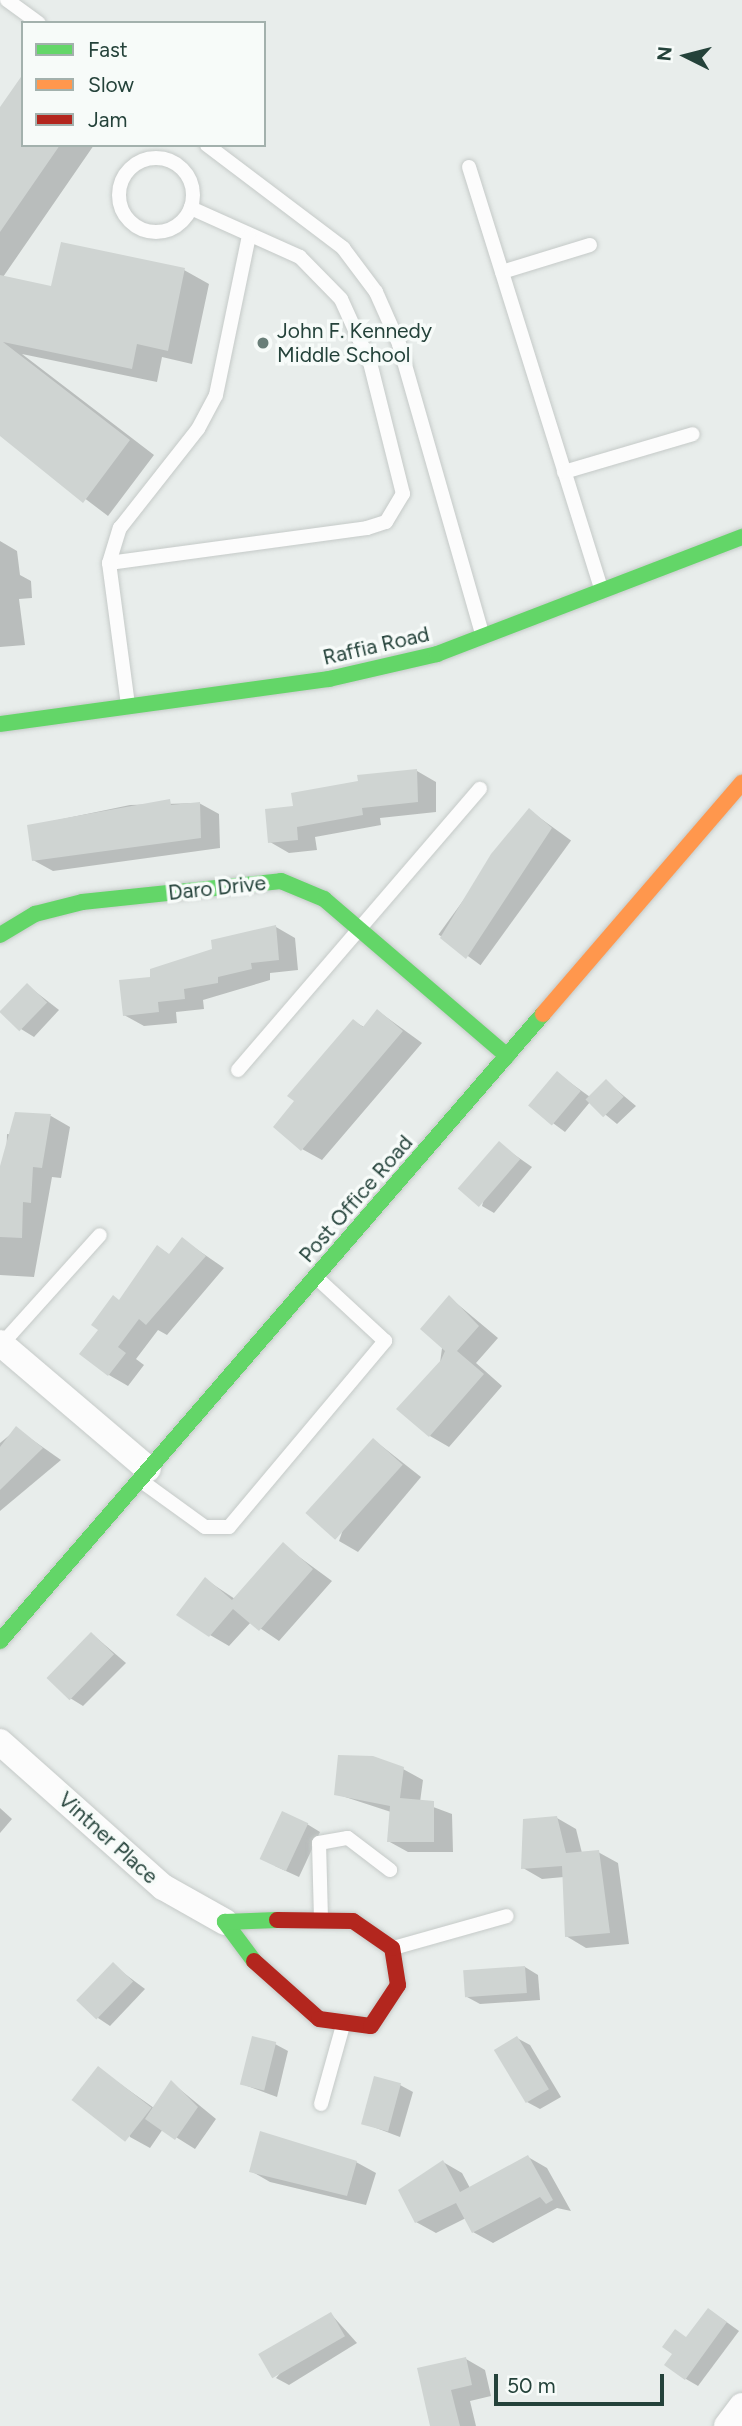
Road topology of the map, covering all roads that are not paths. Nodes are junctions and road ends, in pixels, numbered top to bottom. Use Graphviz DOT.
graph roads {
  1 [pos="7,0"];
  2 [pos="36,21"];
  3 [pos="210,147"];
  4 [pos="469,167"];
  5 [pos="191,208"];
  6 [pos="249,236"];
  7 [pos="590,245"];
  8 [pos="502,272"];
  9 [pos="693,434"];
  10 [pos="564,472"];
  11 [pos="742,537"];
  12 [pos="109,563"];
  13 [pos="603,594"];
  14 [pos="483,638"];
  15 [pos="129,706"];
  16 [pos="0,724"];
  17 [pos="742,783"];
  18 [pos="480,789"];
  19 [pos="358,929"];
  20 [pos="0,935"];
  21 [pos="507,1056"];
  22 [pos="238,1070"];
  23 [pos="100,1235"];
  24 [pos="316,1277"];
  25 [pos="1,1345"];
  26 [pos="144,1474"];
  27 [pos="0,1641"];
  28 [pos="0,1742"];
  29 [pos="390,1870"];
  30 [pos="507,1916"];
  31 [pos="321,1921"];
  32 [pos="225,1922"];
  33 [pos="392,1948"];
  34 [pos="343,2025"];
  35 [pos="321,2104"];
  1 -- 2 [label="lane"];
  3 -- 14 [label="lane"];
  4 -- 8 [label="lane"];
  5 -- 5 [label="lane"];
  5 -- 6 [label="lane"];
  6 -- 12 [label="lane"];
  6 -- 12 [label="lane"];
  7 -- 8 [label="lane"];
  8 -- 10 [label="lane"];
  9 -- 10 [label="lane"];
  10 -- 13 [label="lane"];
  11 -- 13 [label="street, Raffia Road"];
  12 -- 15 [label="lane"];
  13 -- 14 [label="street, Raffia Road"];
  14 -- 15 [label="street, Raffia Road"];
  15 -- 16 [label="street, Raffia Road"];
  17 -- 21 [label="street, Post Office Road"];
  18 -- 19 [label="lane"];
  19 -- 20 [label="street, Daro Drive"];
  19 -- 21 [label="street, Daro Drive"];
  19 -- 22 [label="lane"];
  21 -- 24 [label="street, Post Office Road"];
  23 -- 25 [label="lane"];
  24 -- 26 [label="street, Post Office Road"];
  24 -- 26 [label="lane"];
  25 -- 26 [label="street"];
  26 -- 27 [label="street, Post Office Road"];
  28 -- 32 [label="street, Vintner Place"];
  29 -- 31 [label="lane"];
  30 -- 33 [label="lane"];
  31 -- 32 [label="street"];
  31 -- 33 [label="street"];
  32 -- 34 [label="street, Vintner Place"];
  33 -- 34 [label="street, Vintner Place"];
  34 -- 35 [label="lane"];
}
